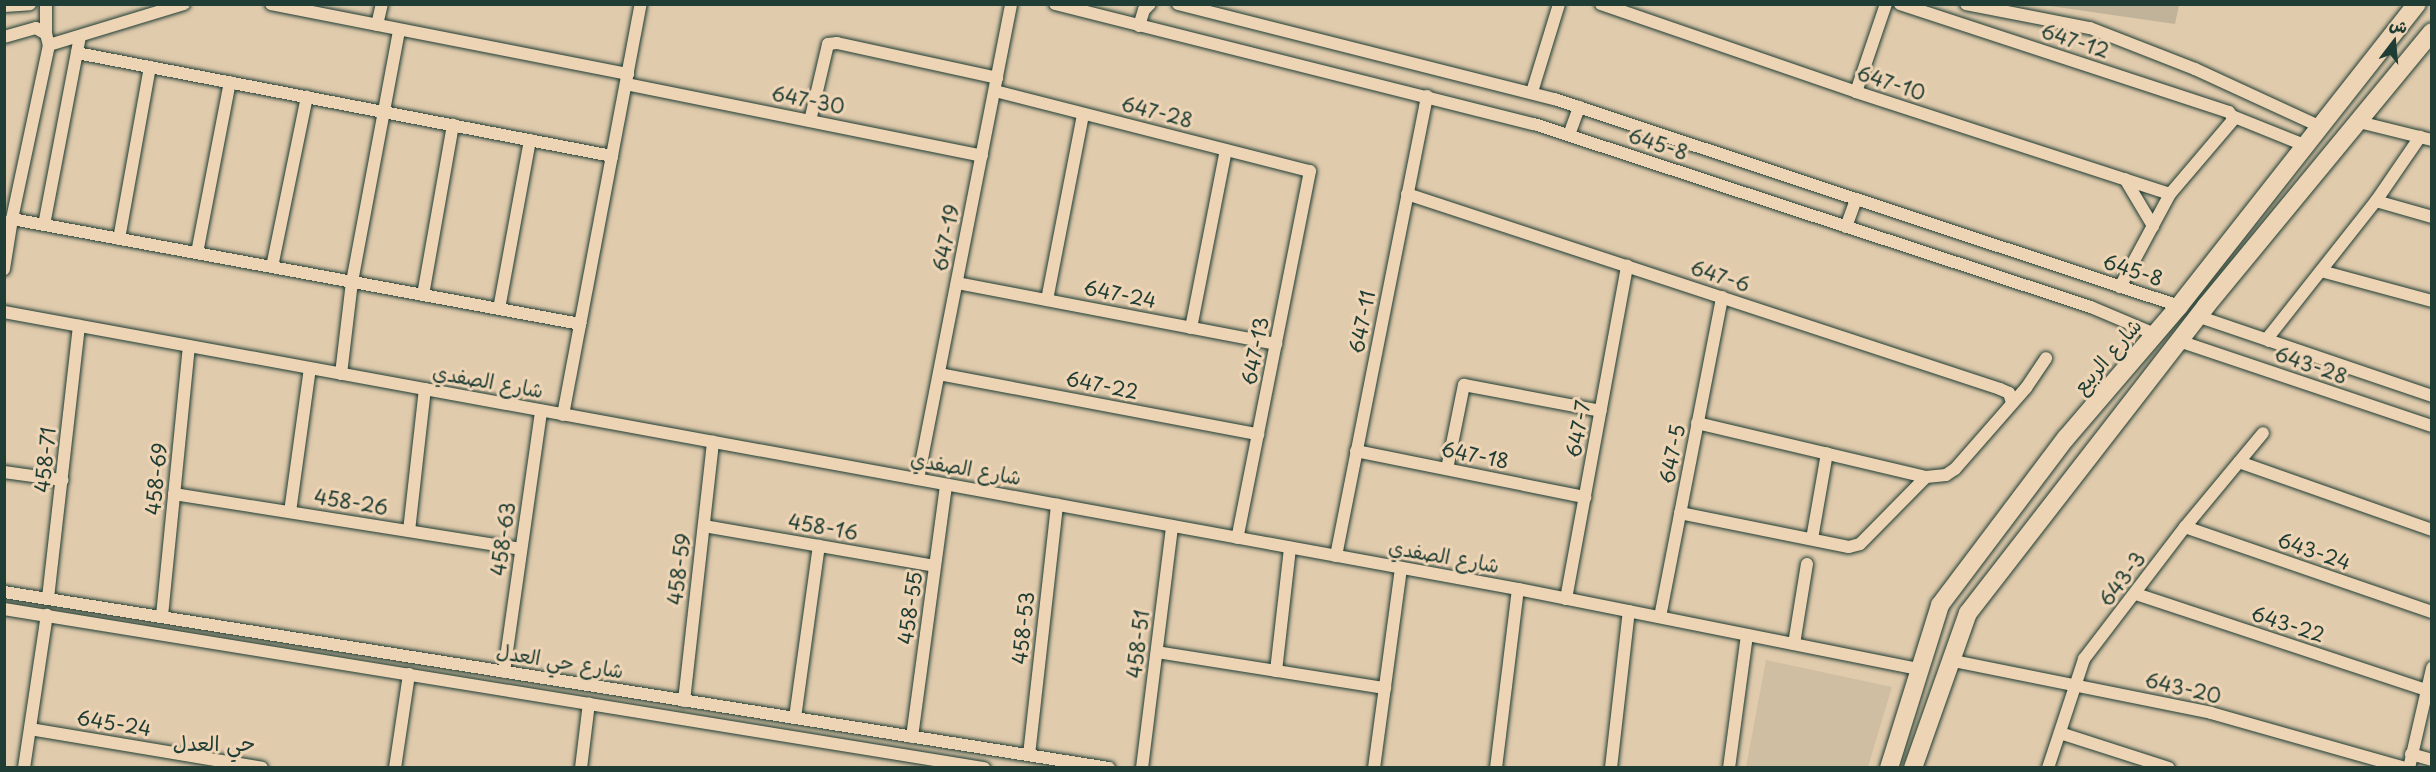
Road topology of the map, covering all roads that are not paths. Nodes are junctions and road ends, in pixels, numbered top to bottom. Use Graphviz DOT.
graph roads {
  1 [pos="30,4"];
  2 [pos="46,4"];
  3 [pos="184,4"];
  4 [pos="271,4"];
  5 [pos="382,4"];
  6 [pos="641,4"];
  7 [pos="1011,4"];
  8 [pos="1055,4"];
  9 [pos="1150,4"];
  10 [pos="1178,4"];
  11 [pos="1559,4"];
  12 [pos="1601,4"];
  13 [pos="1886,4"];
  14 [pos="1900,4"];
  15 [pos="1966,4"];
  16 [pos="2417,4"];
  17 [pos="4,6"];
  18 [pos="376,25"];
  19 [pos="1139,26"];
  20 [pos="399,30"];
  21 [pos="2432,32"];
  22 [pos="80,36"];
  23 [pos="4,37"];
  24 [pos="48,39"];
  25 [pos="77,53"];
  26 [pos="150,67"];
  27 [pos="997,78"];
  28 [pos="627,79"];
  29 [pos="230,82"];
  30 [pos="994,91"];
  31 [pos="1532,92"];
  32 [pos="1856,92"];
  33 [pos="1428,96"];
  34 [pos="307,97"];
  35 [pos="1579,107"];
  36 [pos="383,112"];
  37 [pos="1083,114"];
  38 [pos="2232,118"];
  39 [pos="810,121"];
  40 [pos="2359,122"];
  41 [pos="453,125"];
  42 [pos="2319,126"];
  43 [pos="1569,135"];
  44 [pos="2426,139"];
  45 [pos="530,140"];
  46 [pos="2304,145"];
  47 [pos="1226,150"];
  48 [pos="612,156"];
  49 [pos="982,156"];
  50 [pos="1311,171"];
  51 [pos="2125,179"];
  52 [pos="1407,194"];
  53 [pos="2170,194"];
  54 [pos="1856,199"];
  55 [pos="2376,201"];
  56 [pos="2432,217"];
  57 [pos="12,219"];
  58 [pos="44,225"];
  59 [pos="1846,226"];
  60 [pos="2153,226"];
  61 [pos="119,239"];
  62 [pos="197,253"];
  63 [pos="1627,266"];
  64 [pos="272,267"];
  65 [pos="4,269"];
  66 [pos="2321,271"];
  67 [pos="352,282"];
  68 [pos="957,283"];
  69 [pos="2120,286"];
  70 [pos="423,295"];
  71 [pos="1722,297"];
  72 [pos="1047,300"];
  73 [pos="2432,301"];
  74 [pos="2179,306"];
  75 [pos="499,309"];
  76 [pos="4,312"];
  77 [pos="2197,316"];
  78 [pos="580,324"];
  79 [pos="79,326"];
  80 [pos="1191,328"];
  81 [pos="2155,334"];
  82 [pos="2179,340"];
  83 [pos="2269,341"];
  84 [pos="1276,344"];
  85 [pos="189,346"];
  86 [pos="2046,358"];
  87 [pos="310,368"];
  88 [pos="341,374"];
  89 [pos="939,374"];
  90 [pos="425,390"];
  91 [pos="2432,396"];
  92 [pos="2012,403"];
  93 [pos="541,411"];
  94 [pos="1601,411"];
  95 [pos="563,415"];
  96 [pos="1697,423"];
  97 [pos="2432,426"];
  98 [pos="1258,434"];
  99 [pos="2264,434"];
  100 [pos="714,442"];
  101 [pos="1356,451"];
  102 [pos="1827,453"];
  103 [pos="2239,462"];
  104 [pos="1447,469"];
  105 [pos="4,472"];
  106 [pos="1926,477"];
  107 [pos="918,479"];
  108 [pos="62,480"];
  109 [pos="946,484"];
  110 [pos="174,494"];
  111 [pos="1585,497"];
  112 [pos="1057,505"];
  113 [pos="290,512"];
  114 [pos="1680,513"];
  115 [pos="704,526"];
  116 [pos="1172,526"];
  117 [pos="2185,527"];
  118 [pos="2432,530"];
  119 [pos="409,531"];
  120 [pos="1237,538"];
  121 [pos="1812,539"];
  122 [pos="819,546"];
  123 [pos="1290,548"];
  124 [pos="521,549"];
  125 [pos="1336,556"];
  126 [pos="1808,564"];
  127 [pos="935,566"];
  128 [pos="1401,568"];
  129 [pos="1518,589"];
  130 [pos="4,592"];
  131 [pos="2136,594"];
  132 [pos="48,598"];
  133 [pos="1566,599"];
  134 [pos="4,609"];
  135 [pos="1629,611"];
  136 [pos="2432,612"];
  137 [pos="46,615"];
  138 [pos="162,616"];
  139 [pos="1660,617"];
  140 [pos="1747,635"];
  141 [pos="1794,644"];
  142 [pos="341,646"];
  143 [pos="1156,652"];
  144 [pos="1949,660"];
  145 [pos="340,663"];
  146 [pos="2432,668"];
  147 [pos="1920,669"];
  148 [pos="1276,671"];
  149 [pos="504,672"];
  150 [pos="409,674"];
  151 [pos="2076,684"];
  152 [pos="1385,688"];
  153 [pos="2427,690"];
  154 [pos="684,701"];
  155 [pos="589,703"];
  156 [pos="795,718"];
  157 [pos="842,726"];
  158 [pos="30,729"];
  159 [pos="2060,733"];
  160 [pos="912,737"];
  161 [pos="840,744"];
  162 [pos="2411,754"];
  163 [pos="1029,755"];
  164 [pos="2432,760"];
  165 [pos="961,766"];
  166 [pos="24,768"];
  167 [pos="262,768"];
  168 [pos="395,768"];
  169 [pos="581,768"];
  170 [pos="984,768"];
  171 [pos="1109,768"];
  172 [pos="1142,768"];
  173 [pos="1374,768"];
  174 [pos="1496,768"];
  175 [pos="1611,768"];
  176 [pos="1729,768"];
  177 [pos="1889,768"];
  178 [pos="1913,768"];
  179 [pos="2049,768"];
  180 [pos="2169,768"];
  181 [pos="2407,768"];
  1 -- 17 [label="street"];
  2 -- 24 [label="street"];
  3 -- 22 [label="street"];
  4 -- 18 [label="street, 647-30"];
  5 -- 18 [label="street"];
  6 -- 28 [label="street"];
  7 -- 27 [label="street, 647-19"];
  8 -- 19 [label="street, 645-8"];
  9 -- 19 [label="street"];
  10 -- 31 [label="street, 645-8"];
  11 -- 31 [label="street"];
  12 -- 32 [label="street, 647-10"];
  13 -- 32 [label="street"];
  14 -- 38 [label="street, 647-12"];
  15 -- 42 [label="street"];
  16 -- 42 [label="main road, شارع الربيع"];
  18 -- 20 [label="street, 647-30"];
  19 -- 33 [label="street, 645-8"];
  20 -- 28 [label="street, 647-30"];
  20 -- 36 [label="street"];
  21 -- 40 [label="main road"];
  22 -- 24 [label="street"];
  22 -- 25 [label="street"];
  23 -- 24 [label="street"];
  24 -- 57 [label="street"];
  25 -- 26 [label="street"];
  25 -- 58 [label="street"];
  26 -- 29 [label="street"];
  26 -- 61 [label="street"];
  27 -- 30 [label="street, 647-19"];
  27 -- 39 [label="street"];
  28 -- 39 [label="street, 647-30"];
  28 -- 48 [label="street"];
  29 -- 34 [label="street"];
  29 -- 62 [label="street"];
  30 -- 37 [label="street, 647-28"];
  30 -- 49 [label="street, 647-19"];
  31 -- 35 [label="street, 645-8"];
  32 -- 51 [label="street, 647-10"];
  33 -- 43 [label="street, 645-8"];
  33 -- 52 [label="street, 647-11"];
  34 -- 36 [label="street"];
  34 -- 64 [label="street"];
  35 -- 43 [label="street"];
  35 -- 54 [label="street, 645-8"];
  36 -- 41 [label="street"];
  36 -- 67 [label="street"];
  37 -- 47 [label="street, 647-28"];
  37 -- 72 [label="street"];
  38 -- 46 [label="street, 647-12"];
  38 -- 53 [label="street"];
  39 -- 49 [label="street, 647-30"];
  40 -- 44 [label="street"];
  40 -- 77 [label="main road"];
  41 -- 45 [label="street"];
  41 -- 70 [label="street"];
  42 -- 46 [label="main road, شارع الربيع"];
  43 -- 59 [label="street, 645-8"];
  44 -- 55 [label="street"];
  45 -- 48 [label="street"];
  45 -- 75 [label="street"];
  46 -- 74 [label="main road, شارع الربيع"];
  47 -- 50 [label="street, 647-28"];
  47 -- 80 [label="street"];
  48 -- 78 [label="street"];
  49 -- 68 [label="street, 647-19"];
  50 -- 84 [label="street, 647-13"];
  51 -- 53 [label="street, 647-10"];
  51 -- 60 [label="street"];
  52 -- 63 [label="street, 647-6"];
  52 -- 101 [label="street, 647-11"];
  53 -- 60 [label="street"];
  54 -- 59 [label="street"];
  54 -- 69 [label="street, 645-8"];
  55 -- 56 [label="street"];
  55 -- 66 [label="street"];
  57 -- 58 [label="street"];
  57 -- 65 [label="street"];
  58 -- 61 [label="street"];
  59 -- 81 [label="street, 645-8"];
  60 -- 69 [label="street"];
  61 -- 62 [label="street"];
  62 -- 64 [label="street"];
  63 -- 71 [label="street, 647-6"];
  63 -- 94 [label="street, 647-7"];
  64 -- 67 [label="street"];
  66 -- 73 [label="street"];
  66 -- 83 [label="street"];
  67 -- 70 [label="street"];
  67 -- 88 [label="street"];
  68 -- 72 [label="street, 647-24"];
  68 -- 89 [label="street, 647-19"];
  69 -- 74 [label="street, 645-8"];
  70 -- 75 [label="street"];
  71 -- 92 [label="street, 647-6"];
  71 -- 96 [label="street, 647-5"];
  72 -- 80 [label="street, 647-24"];
  74 -- 81 [label="main road, شارع الربيع"];
  75 -- 78 [label="street"];
  76 -- 79 [label="street, شارع الصفدي"];
  77 -- 82 [label="main road"];
  77 -- 83 [label="street, 643-28"];
  78 -- 95 [label="street"];
  79 -- 85 [label="street, شارع الصفدي"];
  79 -- 108 [label="street, 458-71"];
  80 -- 84 [label="street, 647-24"];
  81 -- 147 [label="main road, شارع الربيع"];
  82 -- 97 [label="street, 643-28"];
  82 -- 144 [label="main road"];
  83 -- 91 [label="street, 643-28"];
  84 -- 98 [label="street, 647-13"];
  85 -- 87 [label="street, شارع الصفدي"];
  85 -- 110 [label="street, 458-69"];
  86 -- 92 [label="street"];
  87 -- 88 [label="street, شارع الصفدي"];
  87 -- 113 [label="street"];
  88 -- 90 [label="street, شارع الصفدي"];
  89 -- 98 [label="street, 647-22"];
  89 -- 107 [label="street, 647-19"];
  90 -- 93 [label="street, شارع الصفدي"];
  90 -- 119 [label="street"];
  92 -- 106 [label="street"];
  93 -- 95 [label="street, شارع الصفدي"];
  93 -- 124 [label="street, 458-63"];
  94 -- 104 [label="street"];
  94 -- 111 [label="street, 647-7"];
  95 -- 100 [label="street, شارع الصفدي"];
  96 -- 102 [label="street"];
  96 -- 114 [label="street, 647-5"];
  98 -- 120 [label="street, 647-13"];
  99 -- 103 [label="street, 643-3"];
  100 -- 107 [label="street, شارع الصفدي"];
  100 -- 115 [label="street, 458-59"];
  101 -- 104 [label="street, 647-18"];
  101 -- 125 [label="street, 647-11"];
  102 -- 106 [label="street"];
  102 -- 121 [label="street"];
  103 -- 117 [label="street, 643-3"];
  103 -- 118 [label="street"];
  104 -- 111 [label="street, 647-18"];
  105 -- 108 [label="street"];
  106 -- 121 [label="street"];
  107 -- 109 [label="street, شارع الصفدي"];
  108 -- 132 [label="street, 458-71"];
  109 -- 112 [label="street, شارع الصفدي"];
  109 -- 127 [label="street, 458-55"];
  110 -- 113 [label="street, 458-26"];
  110 -- 138 [label="street, 458-69"];
  111 -- 133 [label="street, 647-7"];
  112 -- 116 [label="street, شارع الصفدي"];
  112 -- 163 [label="street, 458-53"];
  113 -- 119 [label="street, 458-26"];
  114 -- 121 [label="street"];
  114 -- 139 [label="street, 647-5"];
  115 -- 122 [label="street, 458-16"];
  115 -- 154 [label="street, 458-59"];
  116 -- 120 [label="street, شارع الصفدي"];
  116 -- 143 [label="street, 458-51"];
  117 -- 131 [label="street, 643-3"];
  117 -- 136 [label="street, 643-24"];
  119 -- 124 [label="street, 458-26"];
  120 -- 123 [label="street, شارع الصفدي"];
  122 -- 127 [label="street, 458-16"];
  122 -- 156 [label="street"];
  123 -- 125 [label="street, شارع الصفدي"];
  123 -- 148 [label="street"];
  124 -- 149 [label="street, 458-63"];
  125 -- 128 [label="street, شارع الصفدي"];
  126 -- 141 [label="street"];
  127 -- 160 [label="street, 458-55"];
  128 -- 129 [label="street, شارع الصفدي"];
  128 -- 152 [label="street"];
  129 -- 133 [label="street, شارع الصفدي"];
  129 -- 174 [label="street"];
  130 -- 132 [label="street, شارع حي العدل"];
  131 -- 151 [label="street, 643-3"];
  131 -- 153 [label="street, 643-22"];
  132 -- 138 [label="street, شارع حي العدل"];
  133 -- 135 [label="street, شارع الصفدي"];
  134 -- 137 [label="street, شارع حي العدل"];
  135 -- 139 [label="street, شارع الصفدي"];
  135 -- 175 [label="street"];
  137 -- 145 [label="street, شارع حي العدل"];
  137 -- 158 [label="street"];
  138 -- 142 [label="street, شارع حي العدل"];
  139 -- 140 [label="street, شارع الصفدي"];
  140 -- 141 [label="street, شارع الصفدي"];
  140 -- 176 [label="street"];
  141 -- 147 [label="street, شارع الصفدي"];
  142 -- 145 [label="street"];
  142 -- 149 [label="street, شارع حي العدل"];
  143 -- 148 [label="street"];
  143 -- 172 [label="street, 458-51"];
  144 -- 151 [label="street, 643-20"];
  144 -- 178 [label="main road"];
  145 -- 150 [label="street, شارع حي العدل"];
  146 -- 153 [label="street"];
  147 -- 177 [label="main road, شارع الربيع"];
  148 -- 152 [label="street"];
  149 -- 154 [label="street, شارع حي العدل"];
  150 -- 155 [label="street, شارع حي العدل"];
  150 -- 168 [label="street"];
  151 -- 159 [label="street, 643-3"];
  151 -- 181 [label="street, 643-20"];
  152 -- 173 [label="street"];
  153 -- 162 [label="street"];
  154 -- 156 [label="street, شارع حي العدل"];
  155 -- 161 [label="street, شارع حي العدل"];
  155 -- 169 [label="street"];
  156 -- 157 [label="street, شارع حي العدل"];
  157 -- 160 [label="street, شارع حي العدل"];
  157 -- 161 [label="street"];
  158 -- 166 [label="street"];
  158 -- 167 [label="street, 645-24"];
  159 -- 179 [label="street, 643-3"];
  159 -- 180 [label="street"];
  160 -- 163 [label="street, شارع حي العدل"];
  161 -- 165 [label="street, شارع حي العدل"];
  162 -- 164 [label="street"];
  162 -- 181 [label="street"];
  163 -- 171 [label="street, شارع حي العدل"];
  165 -- 170 [label="street, شارع حي العدل"];
}
